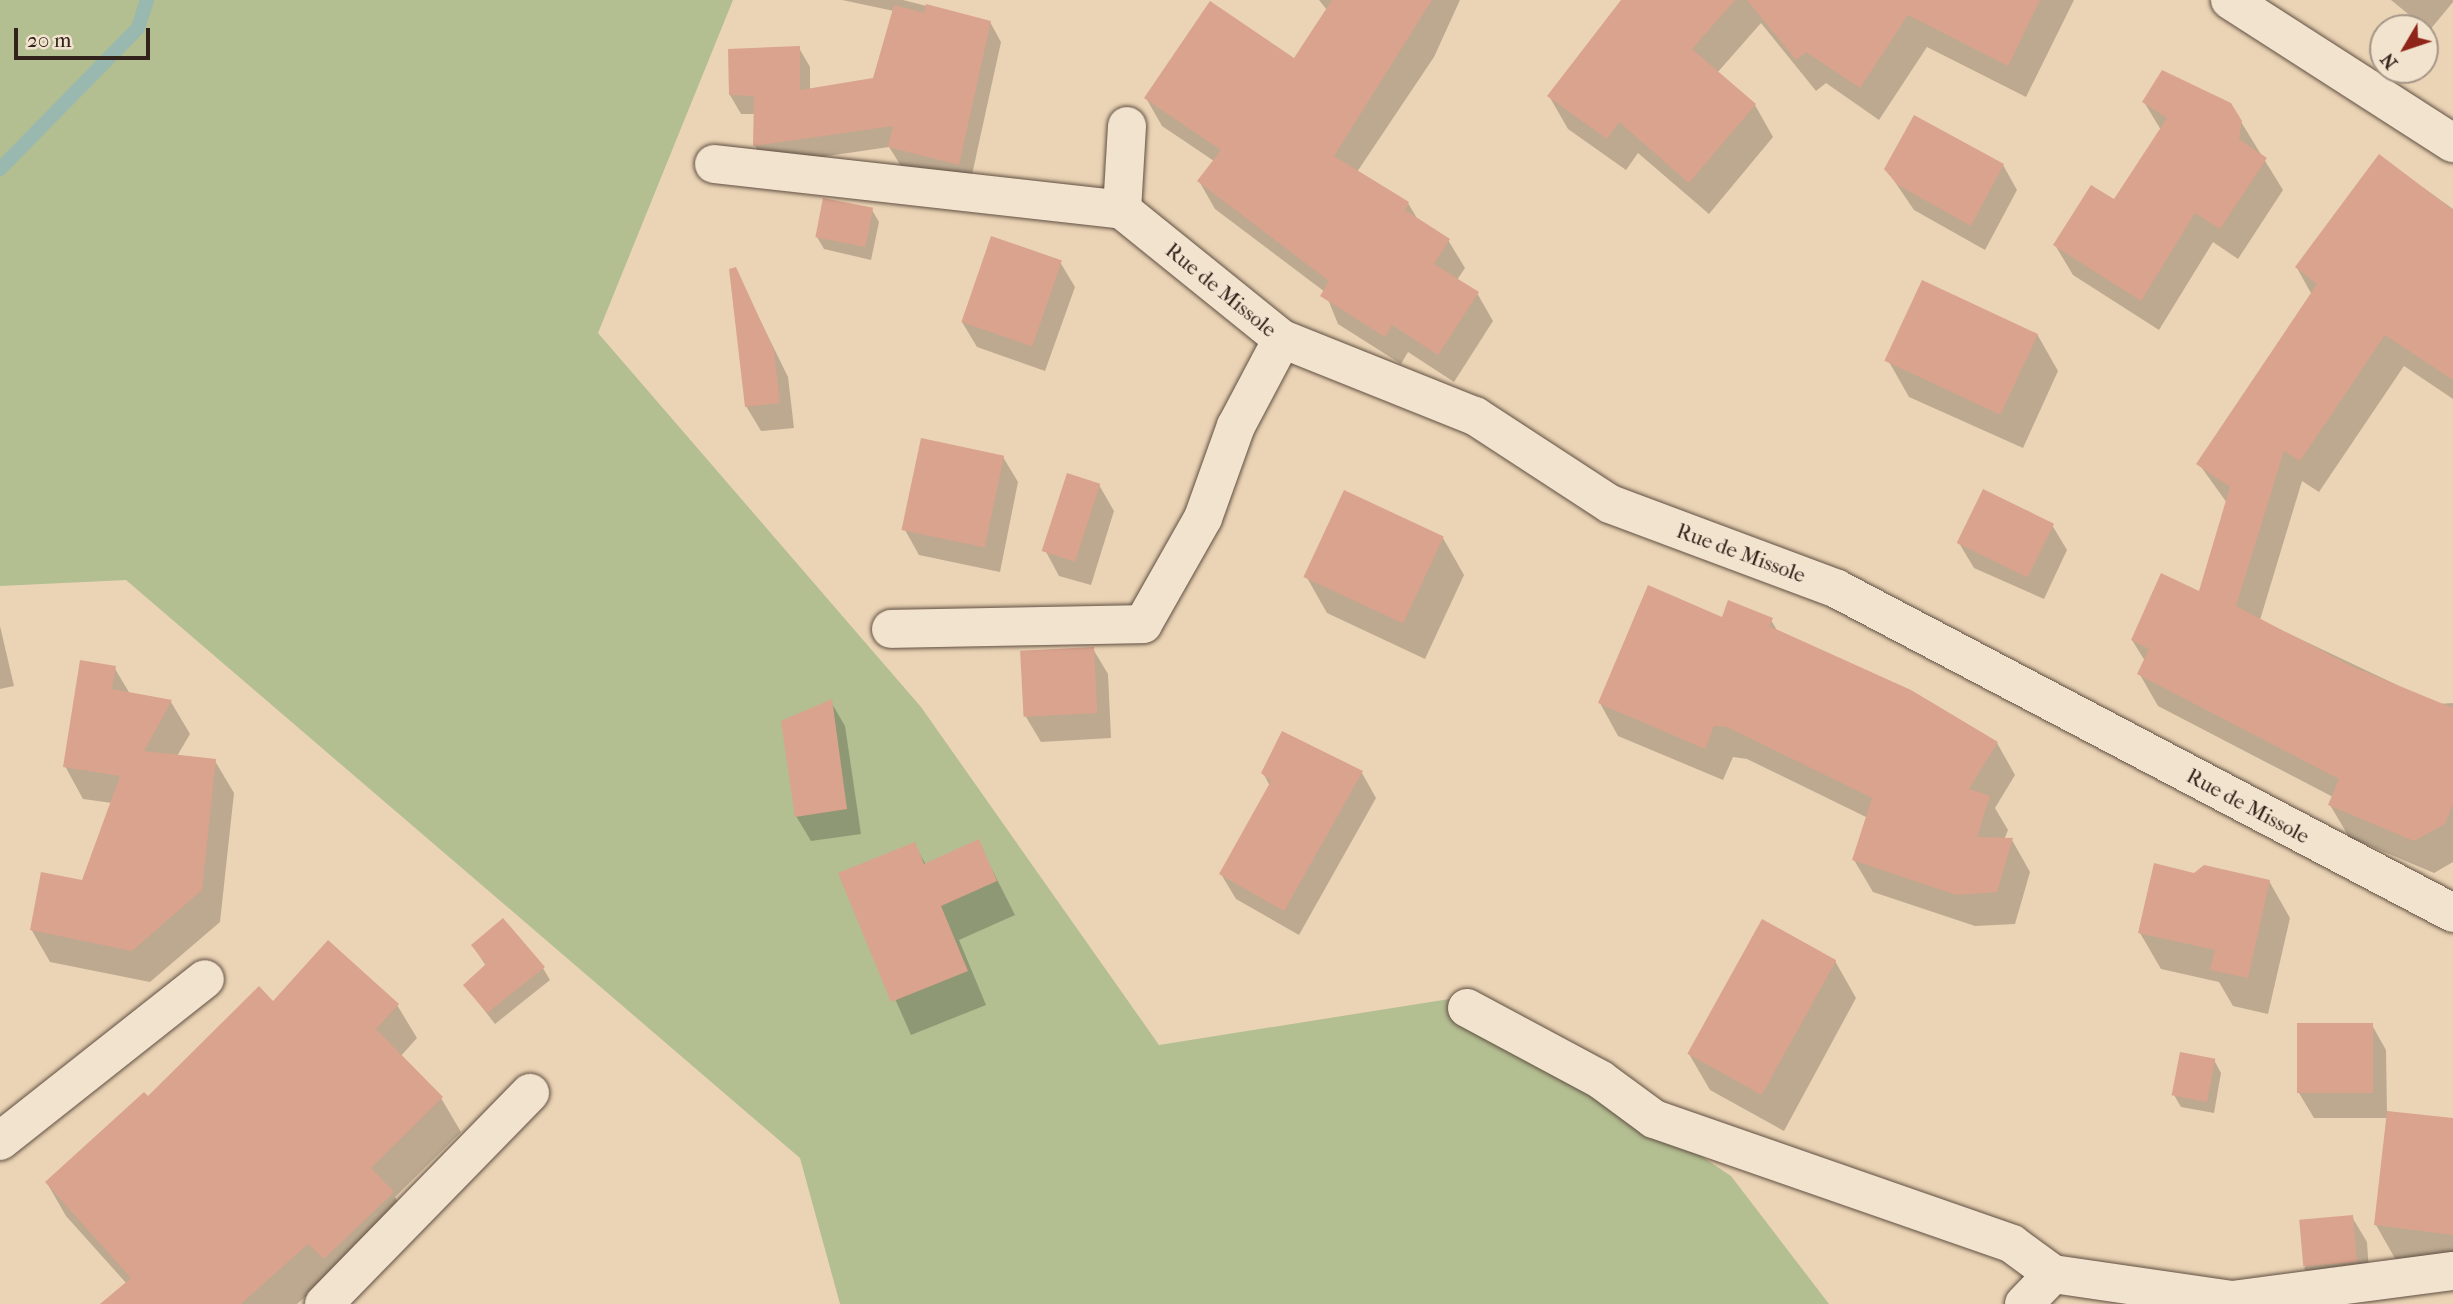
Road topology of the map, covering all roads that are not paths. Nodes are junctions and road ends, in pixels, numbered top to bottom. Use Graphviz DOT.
graph roads {
  1 [pos="2230,0"];
  2 [pos="1127,127"];
  3 [pos="2453,143"];
  4 [pos="714,164"];
  5 [pos="1122,210"];
  6 [pos="1282,339"];
  7 [pos="891,629"];
  8 [pos="2453,913"];
  9 [pos="205,979"];
  10 [pos="1466,1008"];
  11 [pos="530,1093"];
  12 [pos="0,1141"];
  13 [pos="2453,1271"];
  14 [pos="2053,1274"];
  15 [pos="328,1302"];
  16 [pos="2024,1304"];
  1 -- 3 [label="street"];
  2 -- 5 [label="street"];
  4 -- 5 [label="street"];
  5 -- 6 [label="street, Rue de Missole"];
  6 -- 7 [label="street"];
  6 -- 8 [label="street, Rue de Missole"];
  9 -- 12 [label="street"];
  10 -- 14 [label="street"];
  11 -- 15 [label="street"];
  13 -- 14 [label="street"];
  14 -- 16 [label="street"];
}
